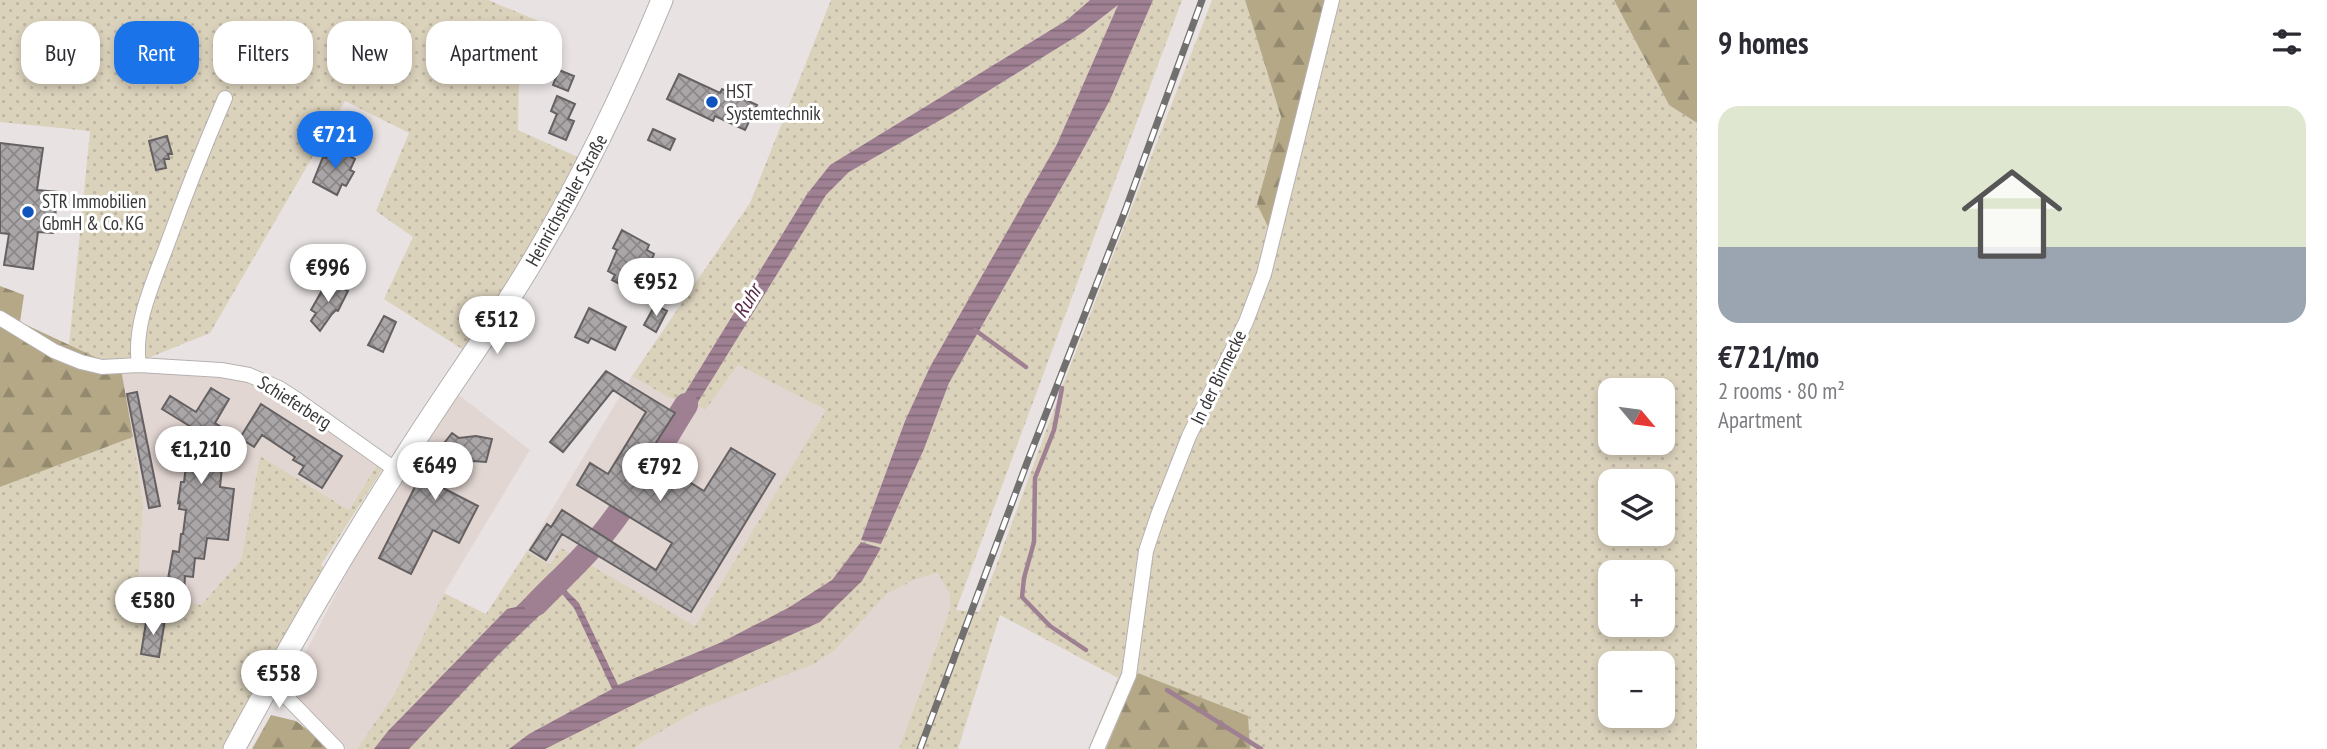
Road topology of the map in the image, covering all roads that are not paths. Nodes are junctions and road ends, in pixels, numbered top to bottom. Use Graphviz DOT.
graph roads {
  1 [pos="662,0"];
  2 [pos="1332,0"];
  3 [pos="225,98"];
  4 [pos="0,318"];
  5 [pos="139,365"];
  6 [pos="396,470"];
  7 [pos="271,681"];
  8 [pos="234,749"];
  9 [pos="337,749"];
  10 [pos="1097,749"];
  1 -- 6 [label="main road, Heinrichsthaler Straße"];
  2 -- 10 [label="street, In der Birmecke"];
  3 -- 5 [label="street"];
  4 -- 5 [label="street, Schieferberg"];
  5 -- 6 [label="street, Schieferberg"];
  6 -- 7 [label="main road, Heinrichsthaler Straße"];
  7 -- 8 [label="main road, Heinrichsthaler Straße"];
  7 -- 9 [label="street"];
}
